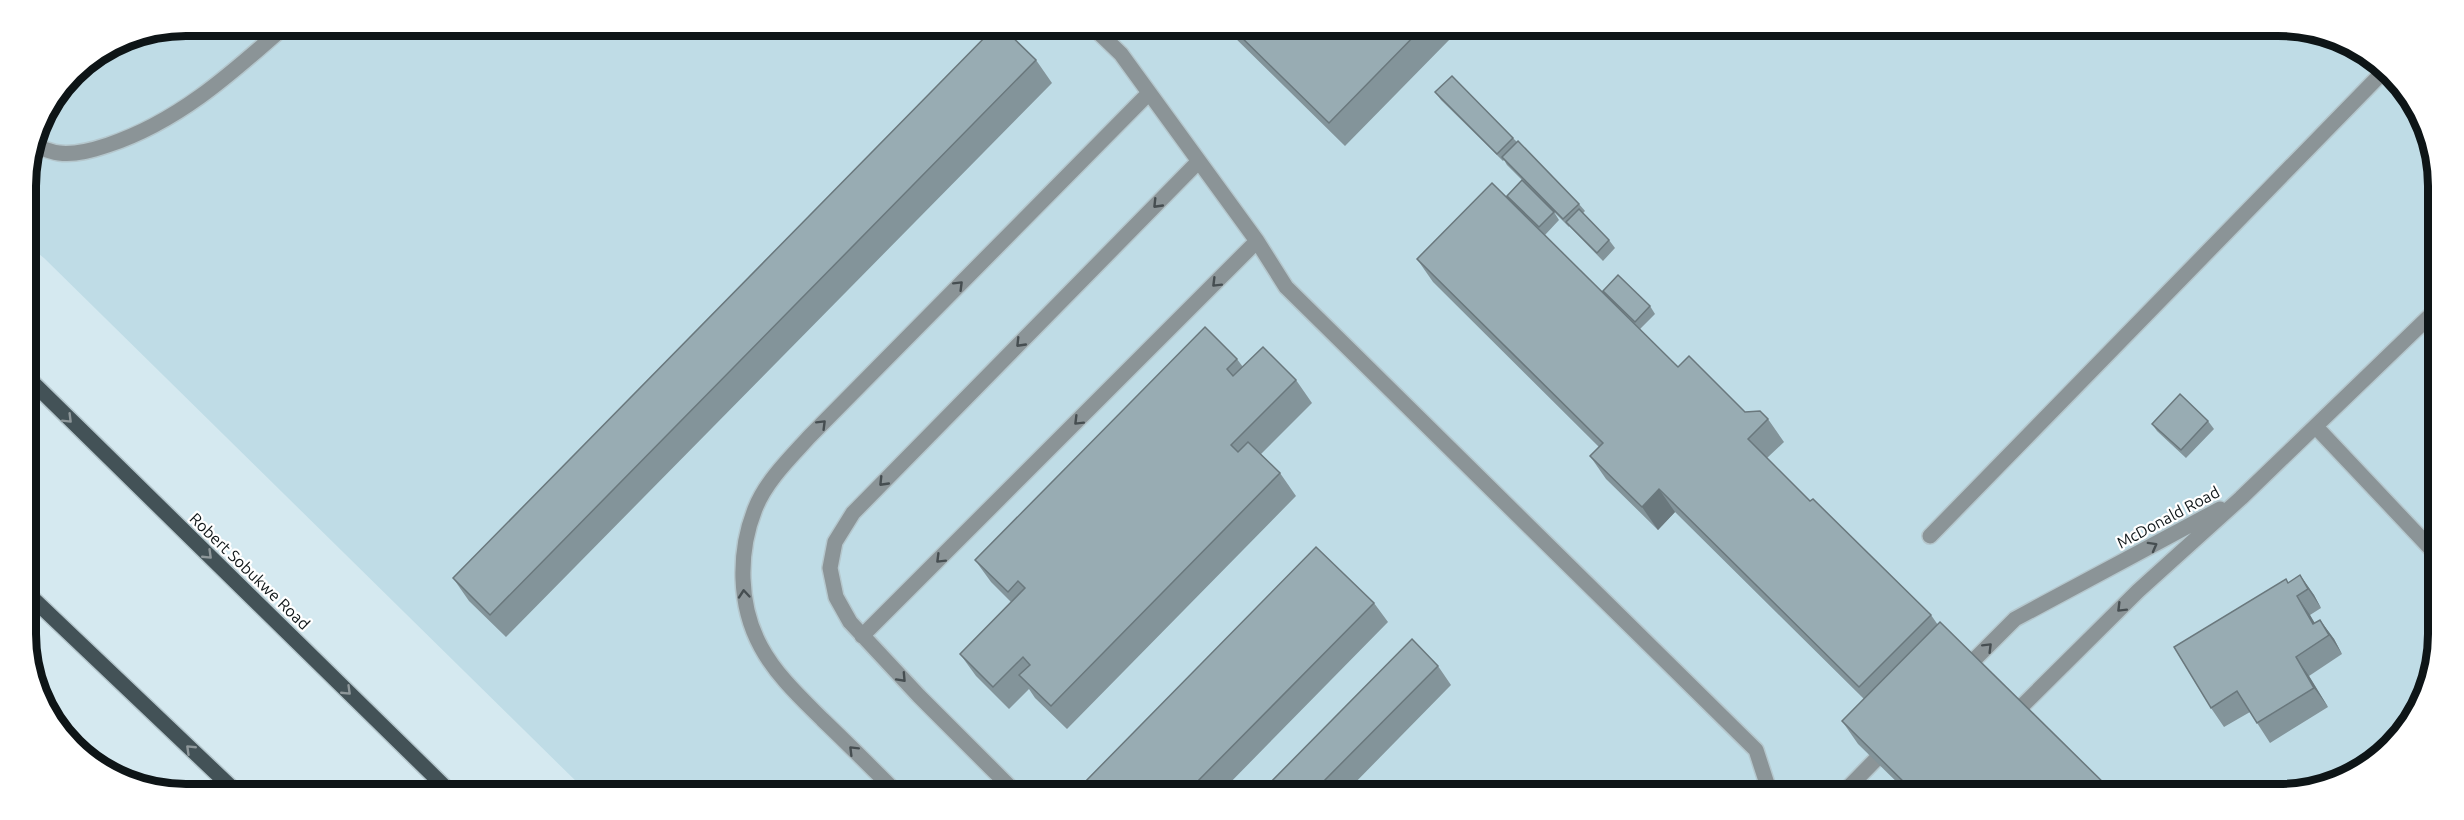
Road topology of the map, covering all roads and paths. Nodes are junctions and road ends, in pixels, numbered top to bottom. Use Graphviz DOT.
graph roads {
  1 [pos="273,36"];
  2 [pos="1102,36"];
  3 [pos="2379,76"];
  4 [pos="1149,93"];
  5 [pos="41,148"];
  6 [pos="1198,162"];
  7 [pos="1257,242"];
  8 [pos="2428,318"];
  9 [pos="36,386"];
  10 [pos="2316,427"];
  11 [pos="2241,498"];
  12 [pos="1930,536"];
  13 [pos="2428,546"];
  14 [pos="36,602"];
  15 [pos="862,636"];
  16 [pos="1950,685"];
  17 [pos="2003,726"];
  18 [pos="1900,735"];
  19 [pos="228,784"];
  20 [pos="442,784"];
  21 [pos="888,784"];
  22 [pos="1007,784"];
  23 [pos="1767,784"];
  24 [pos="1852,784"];
  1 -- 5 [label="lane"];
  2 -- 4 [label="lane"];
  3 -- 12 [label="lane"];
  4 -- 6 [label="lane"];
  21 -- 4 [label="lane, one-way"];
  6 -- 7 [label="lane"];
  6 -- 15 [label="lane, one-way"];
  7 -- 15 [label="lane, one-way"];
  7 -- 23 [label="lane"];
  8 -- 10 [label="lane"];
  9 -- 20 [label="main road, Robert Sobukwe Road, one-way"];
  10 -- 11 [label="lane"];
  10 -- 13 [label="lane"];
  16 -- 11 [label="lane, McDonald Road, one-way"];
  11 -- 17 [label="lane, McDonald Road, one-way"];
  19 -- 14 [label="main road, one-way"];
  15 -- 22 [label="lane, one-way"];
  18 -- 24 [label="lane"];
}
